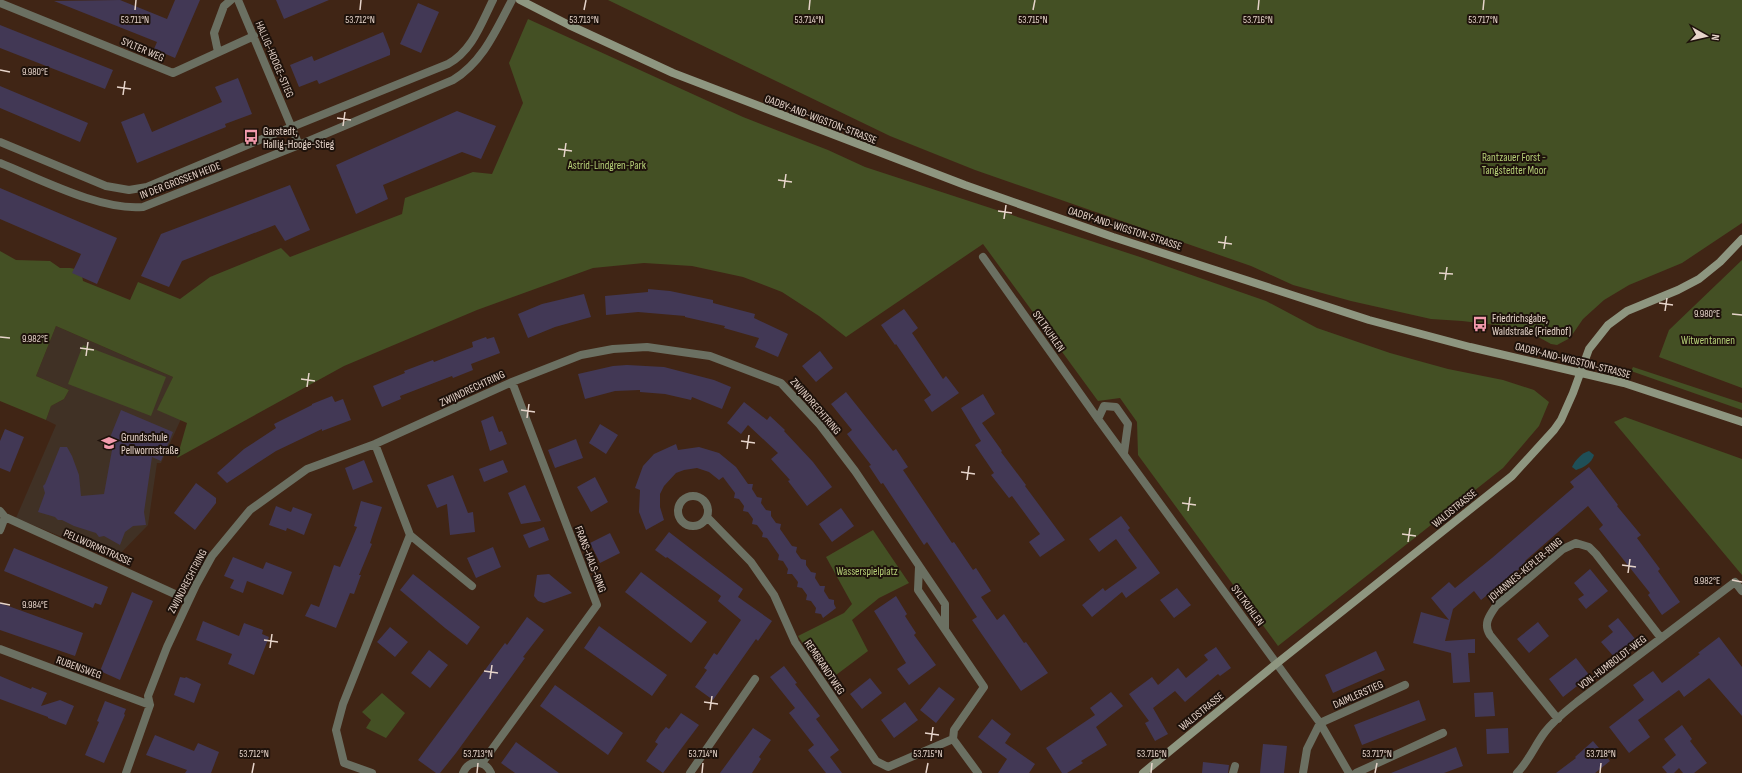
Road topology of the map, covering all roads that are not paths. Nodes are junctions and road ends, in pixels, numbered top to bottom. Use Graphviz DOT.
graph roads {
  1 [pos="231,0"];
  2 [pos="238,0"];
  3 [pos="493,0"];
  4 [pos="512,0"];
  5 [pos="520,0"];
  6 [pos="0,3"];
  7 [pos="254,36"];
  8 [pos="218,52"];
  9 [pos="292,126"];
  10 [pos="0,142"];
  11 [pos="299,145"];
  12 [pos="0,163"];
  13 [pos="1742,239"];
  14 [pos="983,257"];
  15 [pos="1581,373"];
  16 [pos="512,382"];
  17 [pos="1098,419"];
  18 [pos="1742,422"];
  19 [pos="375,444"];
  20 [pos="1124,453"];
  21 [pos="3,514"];
  22 [pos="707,517"];
  23 [pos="0,530"];
  24 [pos="410,535"];
  25 [pos="920,567"];
  26 [pos="472,586"];
  27 [pos="1742,591"];
  28 [pos="188,600"];
  29 [pos="945,628"];
  30 [pos="1660,638"];
  31 [pos="0,649"];
  32 [pos="1276,664"];
  33 [pos="755,680"];
  34 [pos="1405,685"];
  35 [pos="150,705"];
  36 [pos="1558,718"];
  37 [pos="1320,723"];
  38 [pos="1443,733"];
  39 [pos="953,739"];
  40 [pos="482,763"];
  41 [pos="126,773"];
  42 [pos="372,773"];
  43 [pos="463,773"];
  44 [pos="491,773"];
  45 [pos="690,773"];
  46 [pos="978,773"];
  47 [pos="1143,773"];
  48 [pos="1304,773"];
  49 [pos="1349,773"];
  50 [pos="1356,773"];
  51 [pos="1517,773"];
  1 -- 8 [label="street"];
  2 -- 7 [label="street, HALLIG-HOOGE-STIEG"];
  3 -- 9 [label="street, IN DER GROSSEN HEIDE"];
  4 -- 11 [label="street, IN DER GROSSEN HEIDE"];
  5 -- 15 [label="main road, OADBY-AND-WIGSTON-STRASSE"];
  6 -- 8 [label="street, SYLTER WEG"];
  7 -- 8 [label="street, SYLTER WEG"];
  7 -- 9 [label="street, HALLIG-HOOGE-STIEG"];
  9 -- 10 [label="street, IN DER GROSSEN HEIDE"];
  9 -- 11 [label="street"];
  11 -- 12 [label="street, IN DER GROSSEN HEIDE"];
  13 -- 15 [label="main road, WALDSTRASSE"];
  14 -- 17 [label="street, SYLTKUHLEN"];
  15 -- 18 [label="main road, OADBY-AND-WIGSTON-STRASSE"];
  15 -- 32 [label="main road, WALDSTRASSE"];
  16 -- 19 [label="street, ZWIJNDRECHTRING"];
  16 -- 25 [label="street, ZWIJNDRECHTRING"];
  16 -- 40 [label="street, FRANS-HALS-RING"];
  17 -- 20 [label="street, SYLTKUHLEN"];
  17 -- 20 [label="street"];
  19 -- 24 [label="street"];
  19 -- 28 [label="street, ZWIJNDRECHTRING"];
  20 -- 32 [label="street, SYLTKUHLEN"];
  21 -- 23 [label="street"];
  21 -- 28 [label="street, PELLWORMSTRASSE"];
  22 -- 39 [label="street, REMBRANDTWEG"];
  24 -- 26 [label="street"];
  24 -- 42 [label="street"];
  25 -- 29 [label="street, ZWIJNDRECHTRING"];
  25 -- 29 [label="street"];
  27 -- 30 [label="street, VON-HUMBOLDT-WEG"];
  28 -- 35 [label="street, ZWIJNDRECHTRING"];
  29 -- 39 [label="street"];
  30 -- 36 [label="street, VON-HUMBOLDT-WEG"];
  30 -- 36 [label="street, JOHANNES-KEPLER-RING"];
  31 -- 35 [label="street, RUBENSWEG"];
  32 -- 37 [label="street, SYLTKUHLEN"];
  32 -- 47 [label="main road, WALDSTRASSE"];
  33 -- 45 [label="street"];
  34 -- 37 [label="street, DAIMLERSTIEG"];
  35 -- 41 [label="street, ZWIJNDRECHTRING"];
  36 -- 51 [label="street, VON-HUMBOLDT-WEG"];
  37 -- 48 [label="street"];
  37 -- 49 [label="street, SYLTKUHLEN"];
  38 -- 50 [label="street"];
  39 -- 46 [label="street"];
  40 -- 43 [label="street"];
  40 -- 44 [label="street"];
}
